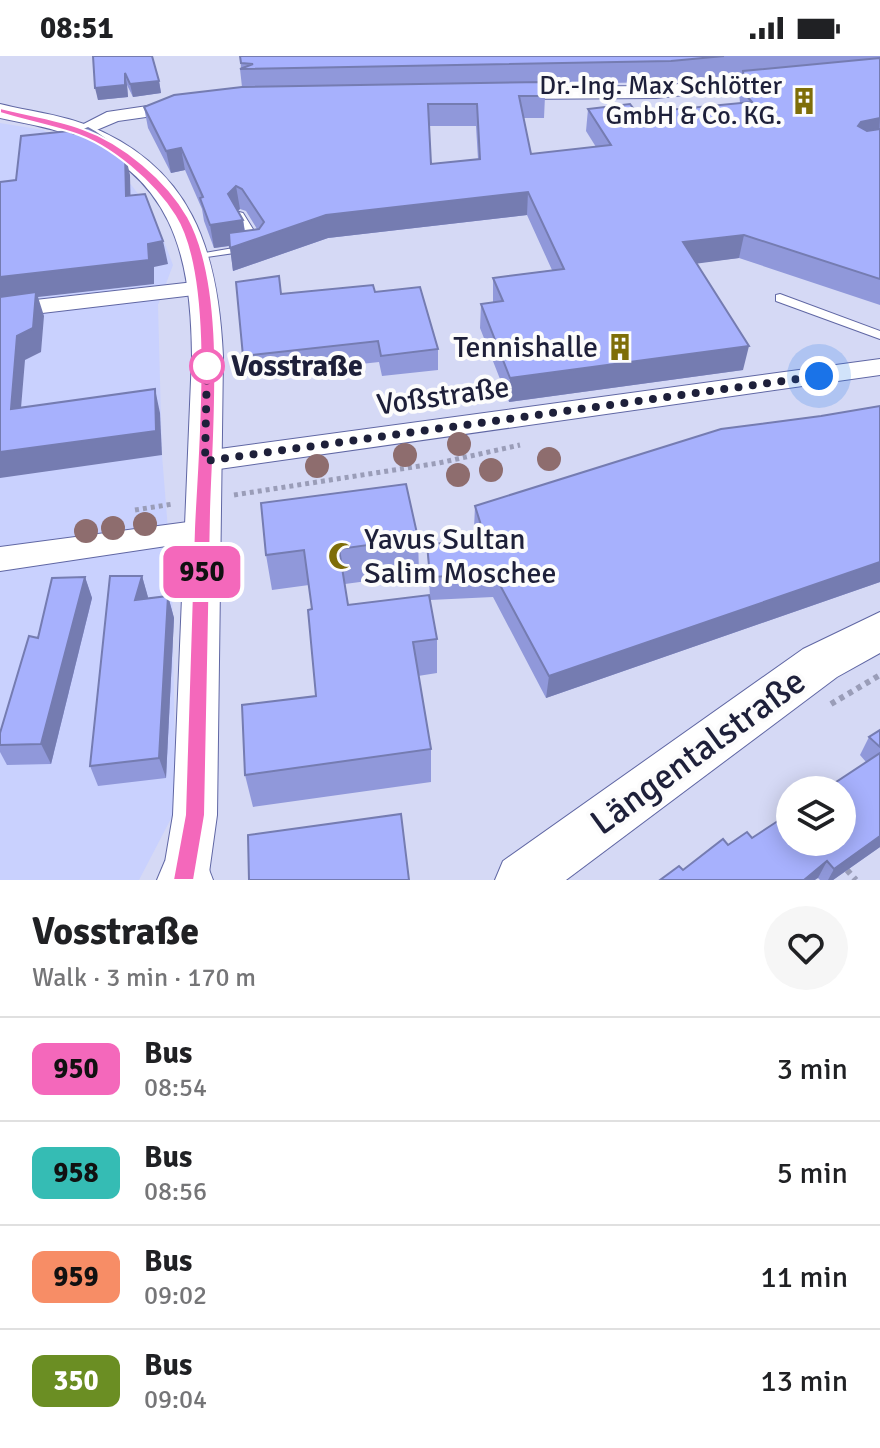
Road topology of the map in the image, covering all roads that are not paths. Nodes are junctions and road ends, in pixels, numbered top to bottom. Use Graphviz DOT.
graph roads {
  1 [pos="805,77"];
  2 [pos="485,93"];
  3 [pos="200,105"];
  4 [pos="0,111"];
  5 [pos="80,131"];
  6 [pos="239,215"];
  7 [pos="200,272"];
  8 [pos="780,298"];
  9 [pos="0,311"];
  10 [pos="880,335"];
  11 [pos="880,367"];
  12 [pos="205,461"];
  13 [pos="203,515"];
  14 [pos="0,559"];
  15 [pos="880,631"];
  16 [pos="185,880"];
  17 [pos="522,880"];
  1 -- 2 [label="street"];
  3 -- 5 [label="street"];
  4 -- 5 [label="street"];
  5 -- 7 [label="street"];
  6 -- 7 [label="lane"];
  7 -- 9 [label="street"];
  7 -- 12 [label="street"];
  8 -- 10 [label="lane"];
  11 -- 12 [label="street, Voßstraße"];
  12 -- 13 [label="street"];
  13 -- 14 [label="street"];
  13 -- 16 [label="street"];
  15 -- 17 [label="main road, Längentalstraße"];
}
